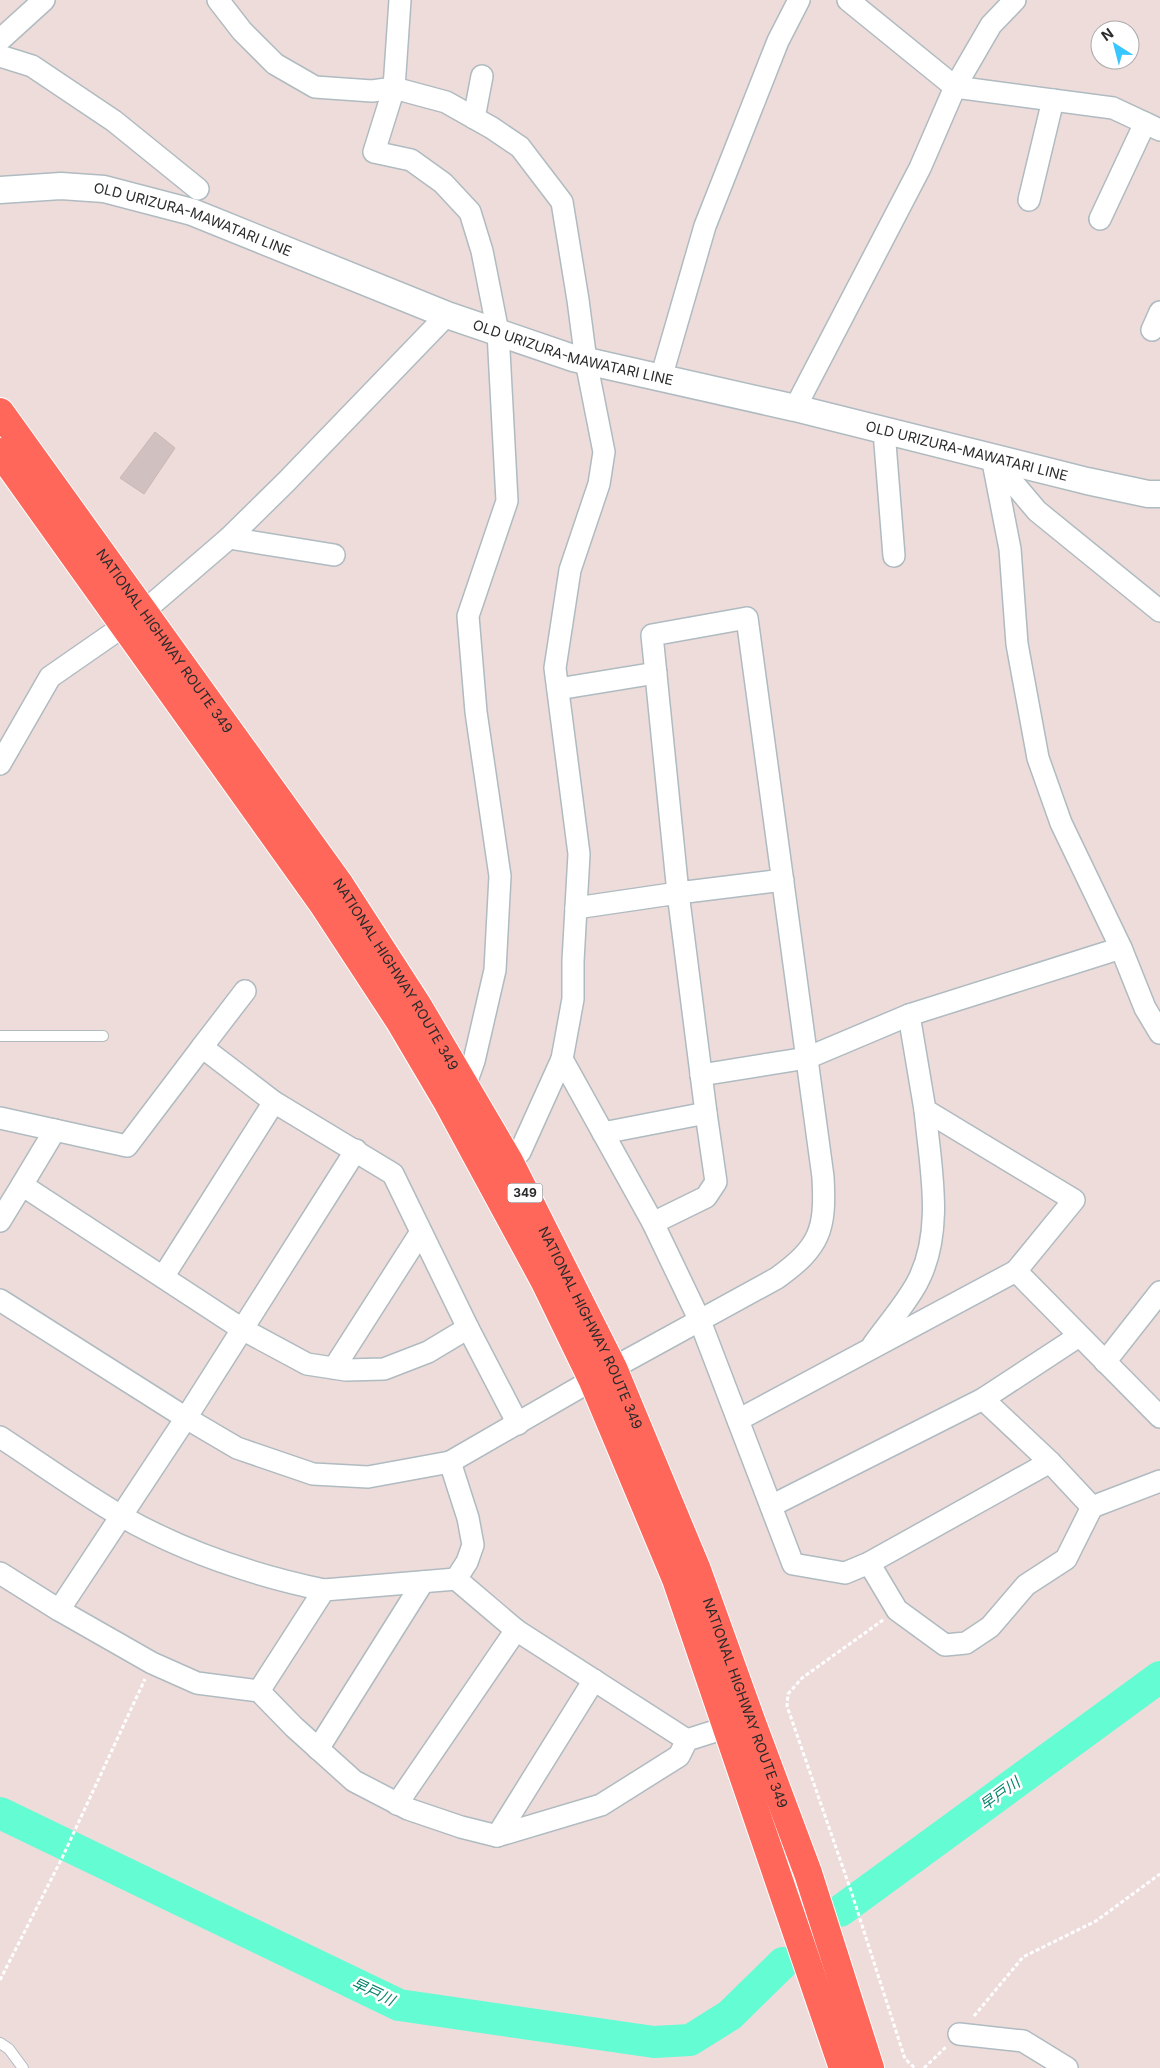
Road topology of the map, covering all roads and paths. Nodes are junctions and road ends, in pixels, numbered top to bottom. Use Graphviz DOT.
graph roads {
  1 [pos="44,0"];
  2 [pos="218,0"];
  3 [pos="400,0"];
  4 [pos="799,0"];
  5 [pos="1014,0"];
  6 [pos="862,4"];
  7 [pos="0,40"];
  8 [pos="0,56"];
  9 [pos="482,76"];
  10 [pos="956,87"];
  11 [pos="394,88"];
  12 [pos="1053,100"];
  13 [pos="474,118"];
  14 [pos="1152,126"];
  15 [pos="198,188"];
  16 [pos="0,190"];
  17 [pos="1029,200"];
  18 [pos="1100,219"];
  19 [pos="447,315"];
  20 [pos="498,332"];
  21 [pos="586,361"];
  22 [pos="661,378"];
  23 [pos="795,408"];
  24 [pos="0,412"];
  25 [pos="884,430"];
  26 [pos="0,452"];
  27 [pos="992,457"];
  28 [pos="1160,494"];
  29 [pos="229,538"];
  30 [pos="334,555"];
  31 [pos="894,556"];
  32 [pos="1160,611"];
  33 [pos="134,619"];
  34 [pos="656,674"];
  35 [pos="558,689"];
  36 [pos="0,764"];
  37 [pos="783,880"];
  38 [pos="678,892"];
  39 [pos="576,908"];
  40 [pos="1121,948"];
  41 [pos="245,991"];
  42 [pos="1153,1003"];
  43 [pos="909,1015"];
  44 [pos="1160,1033"];
  45 [pos="0,1036"];
  46 [pos="103,1036"];
  47 [pos="202,1047"];
  48 [pos="807,1058"];
  49 [pos="562,1059"];
  50 [pos="701,1075"];
  51 [pos="465,1086"];
  52 [pos="274,1102"];
  53 [pos="925,1110"];
  54 [pos="706,1113"];
  55 [pos="0,1118"];
  56 [pos="55,1130"];
  57 [pos="603,1132"];
  58 [pos="356,1150"];
  59 [pos="509,1161"];
  60 [pos="22,1185"];
  61 [pos="0,1221"];
  62 [pos="653,1223"];
  63 [pos="421,1232"];
  64 [pos="1016,1271"];
  65 [pos="163,1277"];
  66 [pos="917,1283"];
  67 [pos="1160,1292"];
  68 [pos="0,1300"];
  69 [pos="944,1309"];
  70 [pos="700,1321"];
  71 [pos="468,1328"];
  72 [pos="242,1329"];
  73 [pos="1079,1336"];
  74 [pos="870,1349"];
  75 [pos="1105,1362"];
  76 [pos="334,1368"];
  77 [pos="603,1374"];
  78 [pos="983,1399"];
  79 [pos="1160,1417"];
  80 [pos="186,1418"];
  81 [pos="738,1420"];
  82 [pos="518,1424"];
  83 [pos="0,1437"];
  84 [pos="450,1462"];
  85 [pos="1050,1462"];
  86 [pos="1160,1481"];
  87 [pos="771,1506"];
  88 [pos="1092,1507"];
  89 [pos="121,1516"];
  90 [pos="869,1563"];
  91 [pos="0,1573"];
  92 [pos="456,1579"];
  93 [pos="423,1582"];
  94 [pos="324,1590"];
  95 [pos="59,1610"];
  96 [pos="897,1610"];
  97 [pos="516,1630"];
  98 [pos="152,1663"];
  99 [pos="594,1680"];
  100 [pos="259,1691"];
  101 [pos="728,1727"];
  102 [pos="687,1740"];
  103 [pos="318,1748"];
  104 [pos="397,1804"];
  105 [pos="497,1836"];
  106 [pos="1160,1874"];
  107 [pos="0,1980"];
  108 [pos="959,2034"];
  109 [pos="0,2044"];
  110 [pos="23,2068"];
  111 [pos="843,2068"];
  112 [pos="870,2068"];
  113 [pos="915,2068"];
  114 [pos="924,2068"];
  115 [pos="1067,2068"];
  1 -- 7 [label="street"];
  2 -- 11 [label="street"];
  3 -- 11 [label="street"];
  4 -- 22 [label="street"];
  5 -- 10 [label="street"];
  6 -- 10 [label="street"];
  8 -- 15 [label="street"];
  9 -- 13 [label="street"];
  10 -- 12 [label="street"];
  10 -- 23 [label="street"];
  11 -- 13 [label="street"];
  11 -- 20 [label="street"];
  12 -- 14 [label="street"];
  12 -- 17 [label="street"];
  13 -- 21 [label="street"];
  14 -- 18 [label="street"];
  16 -- 19 [label="street, OLD URIZURA-MAWATARI LINE"];
  19 -- 20 [label="street, OLD URIZURA-MAWATARI LINE"];
  19 -- 29 [label="street"];
  20 -- 21 [label="street, OLD URIZURA-MAWATARI LINE"];
  20 -- 51 [label="street"];
  21 -- 22 [label="street, OLD URIZURA-MAWATARI LINE"];
  21 -- 35 [label="street"];
  22 -- 23 [label="street, OLD URIZURA-MAWATARI LINE"];
  23 -- 25 [label="street, OLD URIZURA-MAWATARI LINE"];
  24 -- 33 [label="highway, NATIONAL HIGHWAY ROUTE 349 / 349"];
  25 -- 27 [label="street, OLD URIZURA-MAWATARI LINE"];
  25 -- 31 [label="street"];
  26 -- 33 [label="highway, NATIONAL HIGHWAY ROUTE 349 / 349"];
  27 -- 28 [label="street, OLD URIZURA-MAWATARI LINE"];
  27 -- 32 [label="street"];
  27 -- 40 [label="street"];
  29 -- 30 [label="street"];
  29 -- 33 [label="street"];
  33 -- 36 [label="street"];
  33 -- 51 [label="highway, NATIONAL HIGHWAY ROUTE 349 / 349"];
  33 -- 77 [label="highway, NATIONAL HIGHWAY ROUTE 349 / 349"];
  34 -- 35 [label="street"];
  34 -- 37 [label="street"];
  34 -- 38 [label="street"];
  35 -- 39 [label="street"];
  37 -- 38 [label="street"];
  37 -- 48 [label="street"];
  38 -- 39 [label="street"];
  38 -- 50 [label="street"];
  39 -- 49 [label="street"];
  40 -- 42 [label="street"];
  40 -- 43 [label="street"];
  41 -- 47 [label="street"];
  42 -- 44 [label="street"];
  43 -- 48 [label="street"];
  43 -- 53 [label="street"];
  45 -- 46 [label="lane"];
  47 -- 52 [label="street"];
  47 -- 56 [label="street"];
  48 -- 50 [label="street"];
  48 -- 70 [label="street"];
  49 -- 57 [label="street"];
  49 -- 59 [label="street"];
  50 -- 54 [label="street"];
  51 -- 59 [label="highway, NATIONAL HIGHWAY ROUTE 349 / 349"];
  52 -- 58 [label="street"];
  52 -- 65 [label="street"];
  53 -- 64 [label="street"];
  53 -- 66 [label="street"];
  54 -- 57 [label="street"];
  54 -- 62 [label="street"];
  55 -- 56 [label="street"];
  56 -- 60 [label="street"];
  57 -- 62 [label="street"];
  58 -- 63 [label="street"];
  58 -- 72 [label="street"];
  59 -- 77 [label="highway, NATIONAL HIGHWAY ROUTE 349 / 349"];
  60 -- 61 [label="street"];
  60 -- 65 [label="street"];
  62 -- 70 [label="street"];
  63 -- 71 [label="street"];
  63 -- 76 [label="street"];
  64 -- 69 [label="street"];
  64 -- 73 [label="street"];
  65 -- 72 [label="street"];
  66 -- 69 [label="street"];
  66 -- 74 [label="street"];
  67 -- 75 [label="street"];
  68 -- 80 [label="street"];
  69 -- 74 [label="street"];
  70 -- 77 [label="street"];
  70 -- 81 [label="street"];
  71 -- 76 [label="street"];
  71 -- 82 [label="street"];
  72 -- 76 [label="street"];
  72 -- 80 [label="street"];
  73 -- 75 [label="street"];
  73 -- 78 [label="street"];
  74 -- 81 [label="street"];
  75 -- 79 [label="street"];
  77 -- 82 [label="street"];
  77 -- 101 [label="highway, NATIONAL HIGHWAY ROUTE 349 / 349"];
  77 -- 112 [label="highway, NATIONAL HIGHWAY ROUTE 349 / 349"];
  78 -- 85 [label="street"];
  78 -- 87 [label="street"];
  80 -- 84 [label="street"];
  80 -- 89 [label="street"];
  81 -- 87 [label="street"];
  82 -- 84 [label="street"];
  83 -- 89 [label="street"];
  84 -- 92 [label="street"];
  85 -- 88 [label="street"];
  85 -- 90 [label="street"];
  86 -- 88 [label="street"];
  87 -- 90 [label="street"];
  88 -- 96 [label="street"];
  89 -- 94 [label="street"];
  89 -- 95 [label="street"];
  90 -- 96 [label="street"];
  91 -- 95 [label="street"];
  92 -- 93 [label="street"];
  92 -- 97 [label="street"];
  93 -- 94 [label="street"];
  93 -- 103 [label="street"];
  94 -- 100 [label="street"];
  95 -- 98 [label="street"];
  96 -- 113 [label="path"];
  97 -- 99 [label="street"];
  97 -- 104 [label="street"];
  98 -- 100 [label="street"];
  98 -- 107 [label="path"];
  99 -- 102 [label="street"];
  99 -- 105 [label="street"];
  100 -- 103 [label="street"];
  101 -- 102 [label="street"];
  101 -- 111 [label="highway, NATIONAL HIGHWAY ROUTE 349 / 349"];
  102 -- 105 [label="street"];
  103 -- 104 [label="street"];
  104 -- 105 [label="street"];
  106 -- 108 [label="path"];
  108 -- 114 [label="path"];
  108 -- 115 [label="street"];
  109 -- 110 [label="lane"];
}
